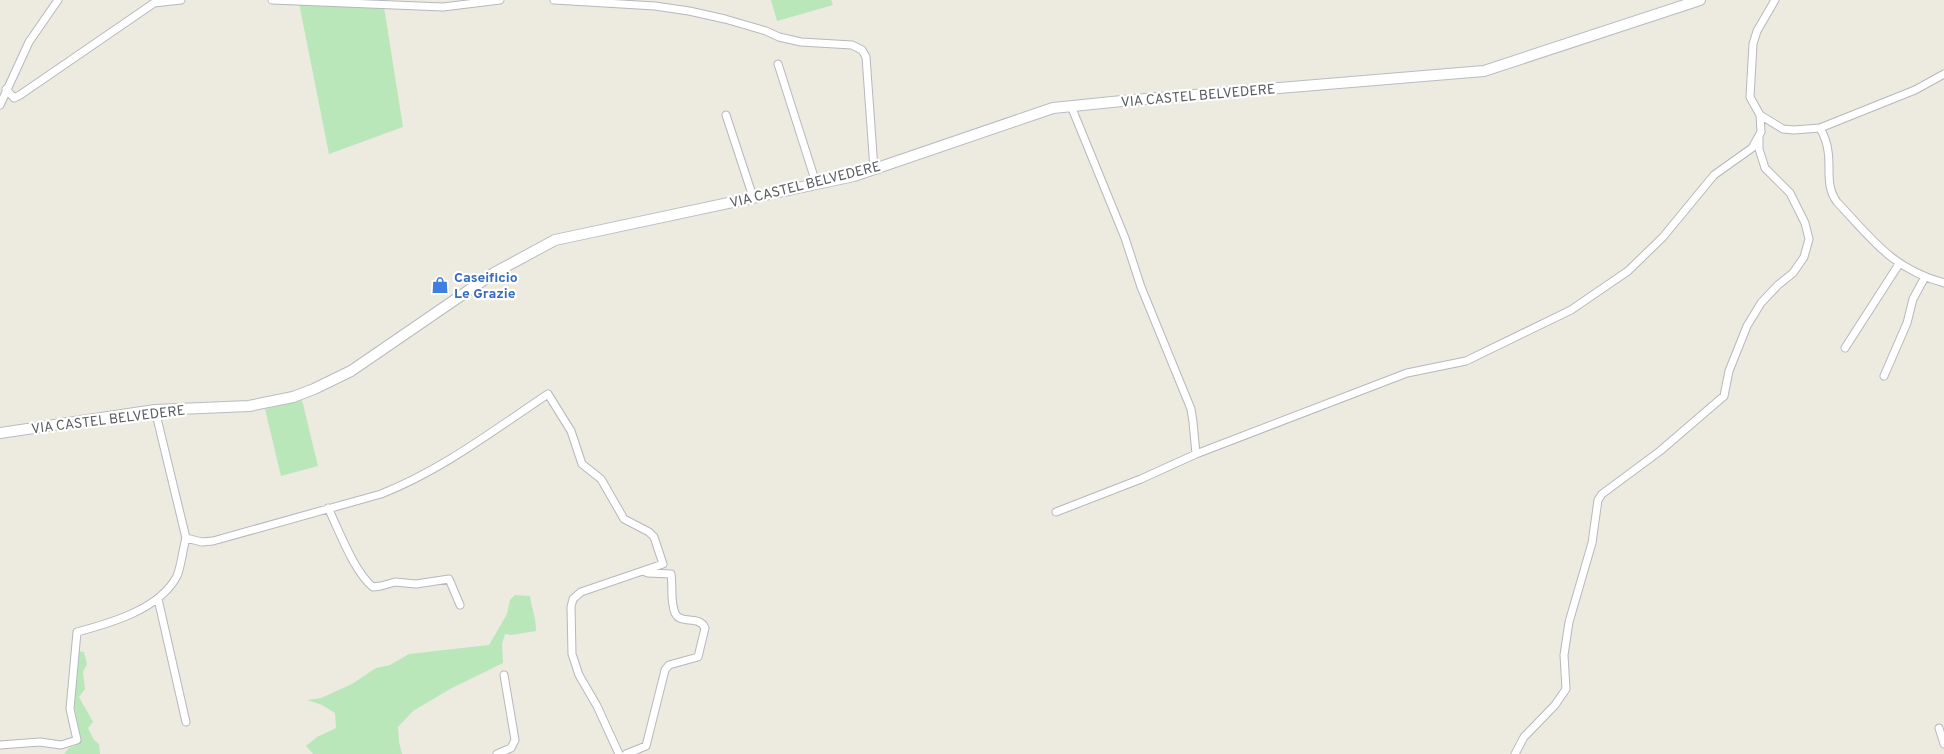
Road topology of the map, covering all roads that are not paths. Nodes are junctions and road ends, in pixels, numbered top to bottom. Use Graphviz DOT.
graph roads {
  1 [pos="58,0"];
  2 [pos="182,0"];
  3 [pos="272,0"];
  4 [pos="500,0"];
  5 [pos="554,0"];
  6 [pos="1700,0"];
  7 [pos="1775,0"];
  8 [pos="778,64"];
  9 [pos="1944,74"];
  10 [pos="6,89"];
  11 [pos="0,105"];
  12 [pos="1071,106"];
  13 [pos="726,115"];
  14 [pos="1760,115"];
  15 [pos="1820,128"];
  16 [pos="1759,135"];
  17 [pos="874,169"];
  18 [pos="816,183"];
  19 [pos="753,198"];
  20 [pos="1899,264"];
  21 [pos="1925,278"];
  22 [pos="1944,283"];
  23 [pos="1845,348"];
  24 [pos="1884,376"];
  25 [pos="155,410"];
  26 [pos="0,433"];
  27 [pos="1196,454"];
  28 [pos="328,508"];
  29 [pos="1056,512"];
  30 [pos="186,538"];
  31 [pos="643,571"];
  32 [pos="158,599"];
  33 [pos="460,605"];
  34 [pos="504,675"];
  35 [pos="186,722"];
  36 [pos="1939,728"];
  37 [pos="1944,744"];
  38 [pos="0,745"];
  39 [pos="497,754"];
  40 [pos="619,754"];
  41 [pos="626,754"];
  42 [pos="1515,754"];
  1 -- 10 [label="street"];
  2 -- 10 [label="street"];
  3 -- 4 [label="street"];
  5 -- 17 [label="street"];
  6 -- 12 [label="street, VIA CASTEL BELVEDERE"];
  7 -- 14 [label="street"];
  8 -- 18 [label="street"];
  9 -- 15 [label="street"];
  10 -- 11 [label="street"];
  12 -- 17 [label="street, VIA CASTEL BELVEDERE"];
  12 -- 27 [label="street"];
  13 -- 19 [label="street"];
  14 -- 15 [label="street"];
  14 -- 16 [label="street"];
  15 -- 20 [label="street"];
  16 -- 27 [label="street"];
  16 -- 42 [label="street"];
  17 -- 18 [label="street, VIA CASTEL BELVEDERE"];
  18 -- 19 [label="street, VIA CASTEL BELVEDERE"];
  19 -- 25 [label="street, VIA CASTEL BELVEDERE"];
  20 -- 21 [label="street"];
  20 -- 23 [label="street"];
  21 -- 22 [label="street"];
  21 -- 24 [label="street"];
  25 -- 26 [label="street, VIA CASTEL BELVEDERE"];
  25 -- 30 [label="street"];
  27 -- 29 [label="street"];
  28 -- 30 [label="street"];
  28 -- 31 [label="street"];
  28 -- 33 [label="street"];
  30 -- 32 [label="street"];
  31 -- 40 [label="street"];
  31 -- 41 [label="street"];
  32 -- 35 [label="street"];
  32 -- 38 [label="street"];
  34 -- 39 [label="street"];
  36 -- 37 [label="street"];
}
